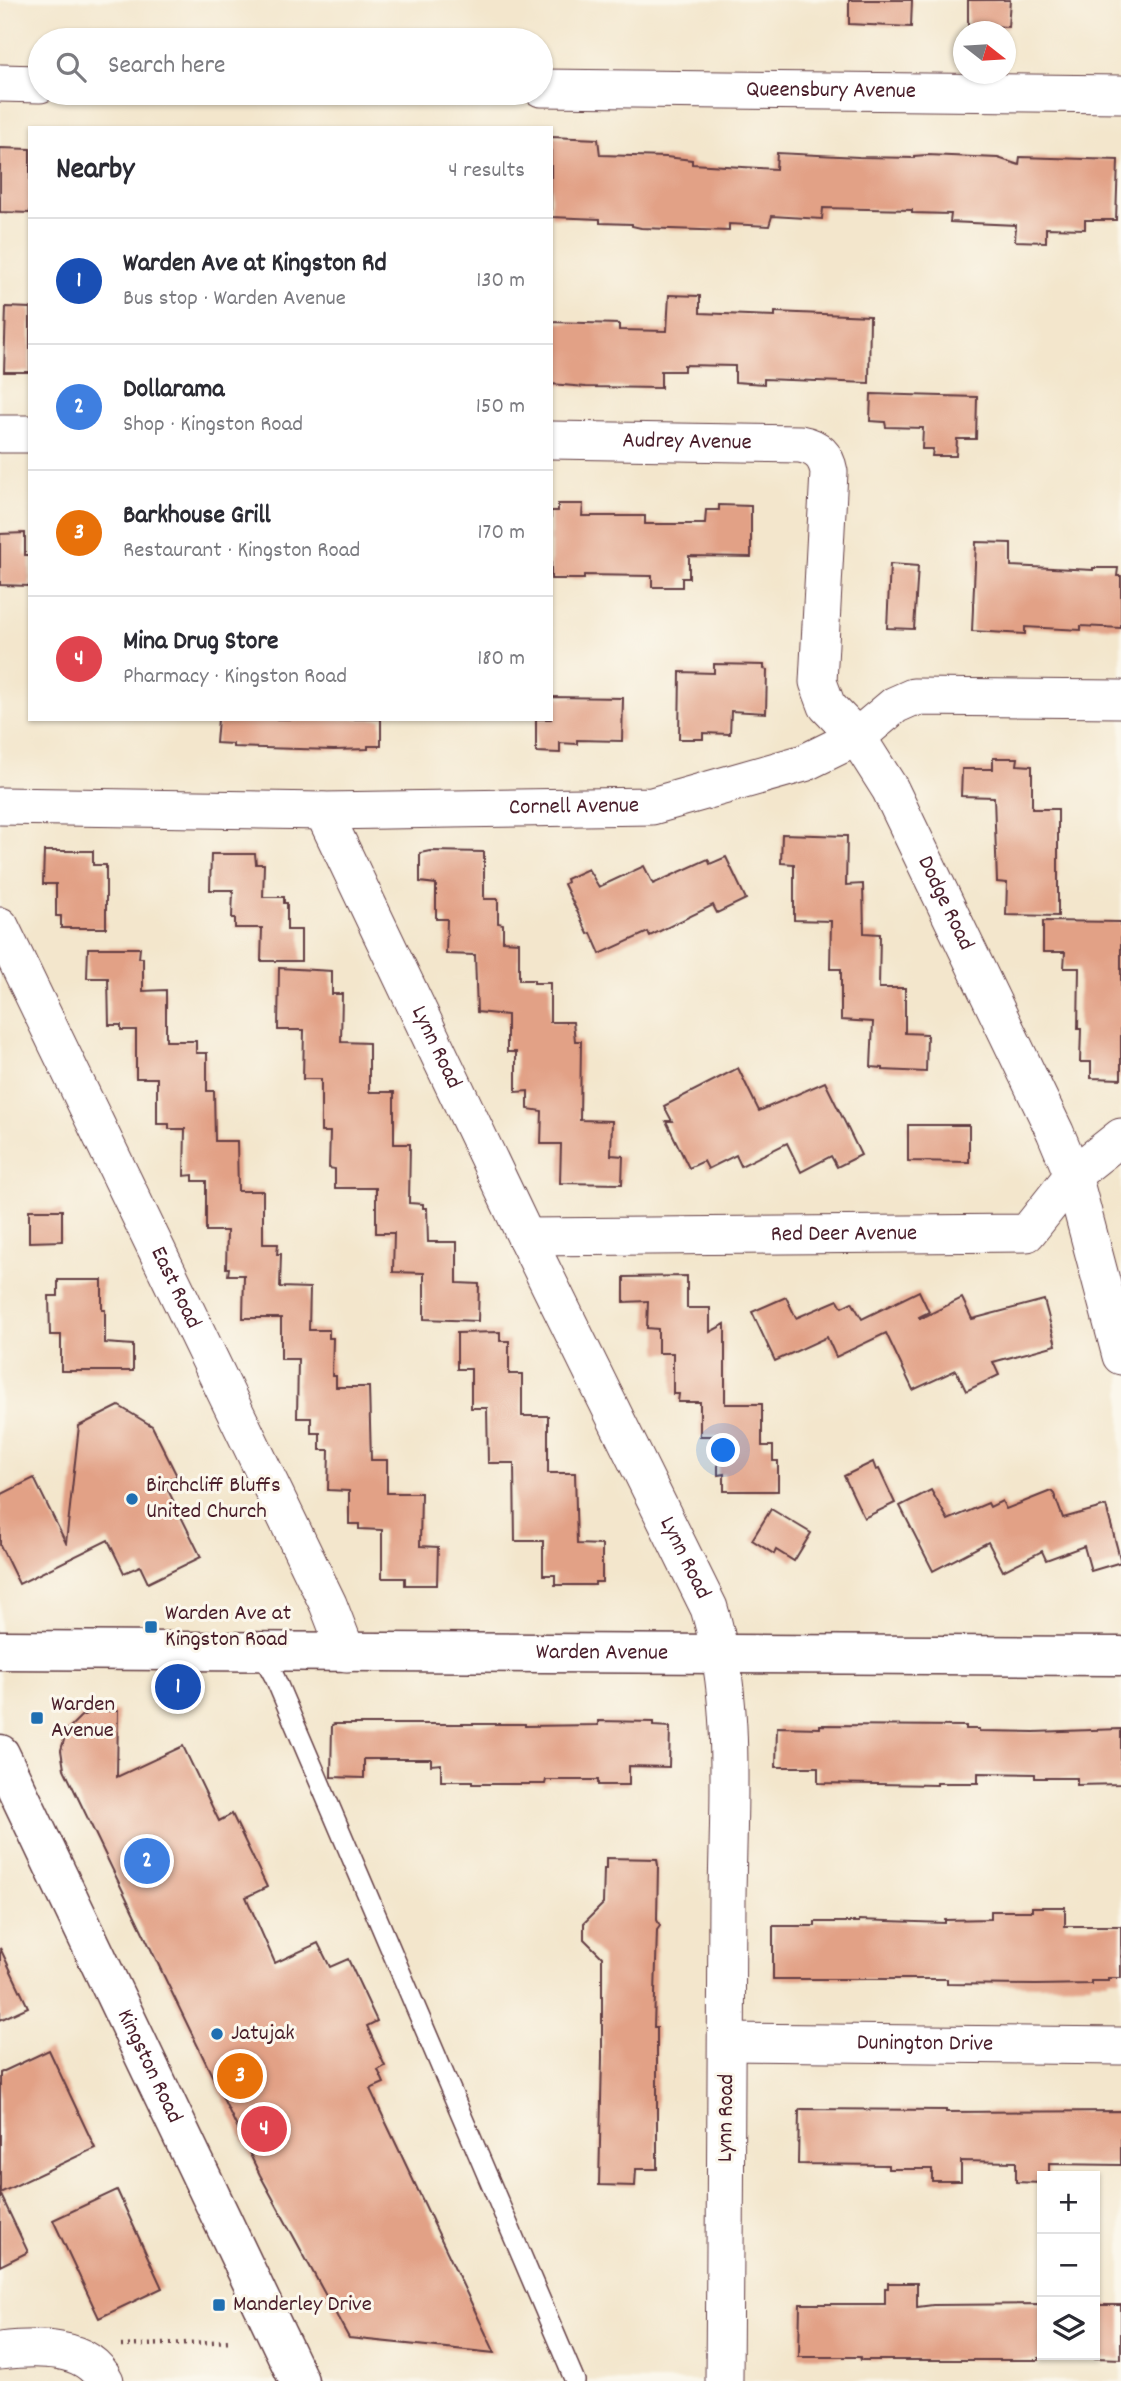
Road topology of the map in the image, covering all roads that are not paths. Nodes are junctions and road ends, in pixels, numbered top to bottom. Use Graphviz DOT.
graph roads {
  1 [pos="0,83"];
  2 [pos="28,84"];
  3 [pos="553,89"];
  4 [pos="1121,94"];
  5 [pos="0,434"];
  6 [pos="28,434"];
  7 [pos="553,440"];
  8 [pos="821,453"];
  9 [pos="1121,699"];
  10 [pos="857,737"];
  11 [pos="0,806"];
  12 [pos="323,811"];
  13 [pos="0,926"];
  14 [pos="1121,1137"];
  15 [pos="1073,1175"];
  16 [pos="526,1237"];
  17 [pos="1121,1356"];
  18 [pos="0,1650"];
  19 [pos="260,1650"];
  20 [pos="347,1653"];
  21 [pos="720,1655"];
  22 [pos="1121,1656"];
  23 [pos="0,1754"];
  24 [pos="727,2042"];
  25 [pos="1121,2046"];
  26 [pos="0,2351"];
  27 [pos="94,2369"];
  28 [pos="299,2381"];
  29 [pos="575,2381"];
  30 [pos="723,2381"];
  1 -- 2 [label="street"];
  3 -- 4 [label="street, Queensbury Avenue"];
  5 -- 6 [label="street"];
  7 -- 8 [label="street, Audrey Avenue"];
  8 -- 10 [label="street, Dodge Road"];
  9 -- 10 [label="street, Cornell Avenue"];
  10 -- 12 [label="street, Cornell Avenue"];
  10 -- 15 [label="street, Dodge Road"];
  11 -- 12 [label="street, Cornell Avenue"];
  12 -- 16 [label="street, Lynn Road"];
  13 -- 20 [label="street, East Road"];
  14 -- 15 [label="street, Red Deer Avenue"];
  15 -- 16 [label="street, Red Deer Avenue"];
  15 -- 17 [label="street, Dodge Road"];
  16 -- 21 [label="street, Lynn Road"];
  18 -- 19 [label="main road, Warden Avenue"];
  19 -- 20 [label="main road, Warden Avenue"];
  19 -- 29 [label="lane"];
  20 -- 21 [label="main road, Warden Avenue"];
  21 -- 22 [label="main road, Warden Avenue"];
  21 -- 24 [label="street, Lynn Road"];
  23 -- 28 [label="main road, Kingston Road"];
  24 -- 25 [label="street, Dunington Drive"];
  24 -- 30 [label="street, Lynn Road"];
  26 -- 27 [label="street"];
}
